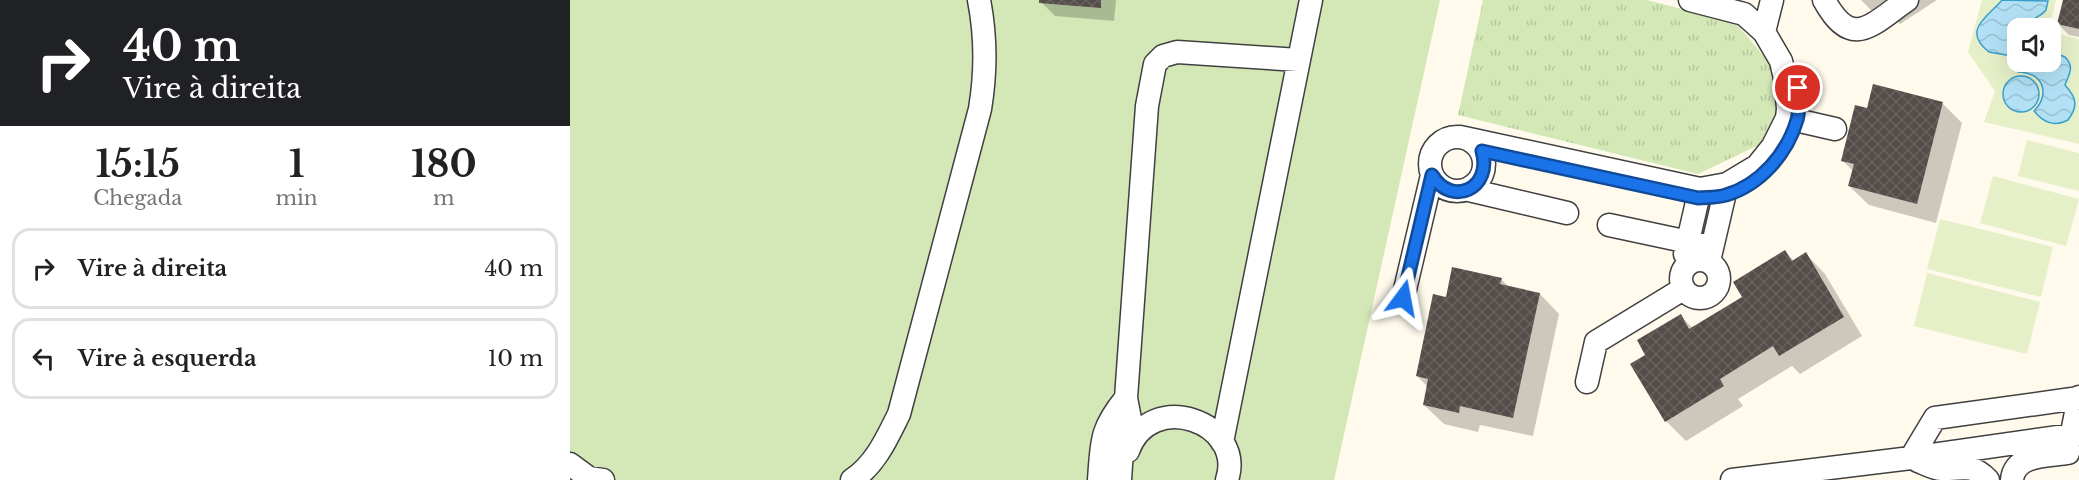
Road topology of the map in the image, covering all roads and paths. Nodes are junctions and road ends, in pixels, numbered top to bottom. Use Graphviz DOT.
graph roads {
  1 [pos="979,0"];
  2 [pos="1311,0"];
  3 [pos="1690,0"];
  4 [pos="1824,0"];
  5 [pos="1907,0"];
  6 [pos="1745,4"];
  7 [pos="1768,17"];
  8 [pos="1298,60"];
  9 [pos="1792,119"];
  10 [pos="1835,129"];
  11 [pos="1460,137"];
  12 [pos="1482,151"];
  13 [pos="1432,175"];
  14 [pos="1469,190"];
  15 [pos="1726,190"];
  16 [pos="1699,193"];
  17 [pos="1567,213"];
  18 [pos="1609,225"];
  19 [pos="1688,242"];
  20 [pos="1711,255"];
  21 [pos="1683,280"];
  22 [pos="1403,298"];
  23 [pos="1587,382"];
  24 [pos="1126,398"];
  25 [pos="2079,398"];
  26 [pos="2075,434"];
  27 [pos="1222,442"];
  28 [pos="1911,458"];
  29 [pos="570,464"];
  30 [pos="587,479"];
  31 [pos="852,480"];
  32 [pos="1099,480"];
  33 [pos="1120,480"];
  34 [pos="1126,480"];
  35 [pos="1227,480"];
  36 [pos="1732,480"];
  37 [pos="1988,480"];
  38 [pos="2012,480"];
  1 -- 31 [label="street"];
  2 -- 8 [label="street"];
  3 -- 6 [label="street"];
  4 -- 5 [label="street"];
  6 -- 7 [label="street"];
  7 -- 9 [label="street"];
  8 -- 24 [label="street"];
  8 -- 27 [label="street"];
  9 -- 10 [label="street"];
  9 -- 15 [label="street"];
  11 -- 12 [label="street"];
  11 -- 13 [label="street"];
  11 -- 16 [label="street"];
  12 -- 14 [label="street"];
  12 -- 16 [label="street"];
  13 -- 14 [label="street"];
  13 -- 22 [label="street"];
  14 -- 17 [label="street"];
  15 -- 16 [label="street"];
  15 -- 20 [label="street"];
  16 -- 19 [label="street"];
  18 -- 19 [label="street"];
  19 -- 20 [label="street"];
  19 -- 21 [label="street"];
  20 -- 21 [label="street"];
  20 -- 21 [label="street"];
  21 -- 23 [label="street"];
  24 -- 32 [label="street"];
  24 -- 33 [label="street"];
  25 -- 26 [label="street"];
  25 -- 28 [label="street"];
  26 -- 28 [label="street"];
  26 -- 38 [label="street"];
  27 -- 34 [label="street"];
  27 -- 35 [label="street"];
  28 -- 36 [label="street"];
  28 -- 37 [label="street"];
  29 -- 30 [label="street"];
}
